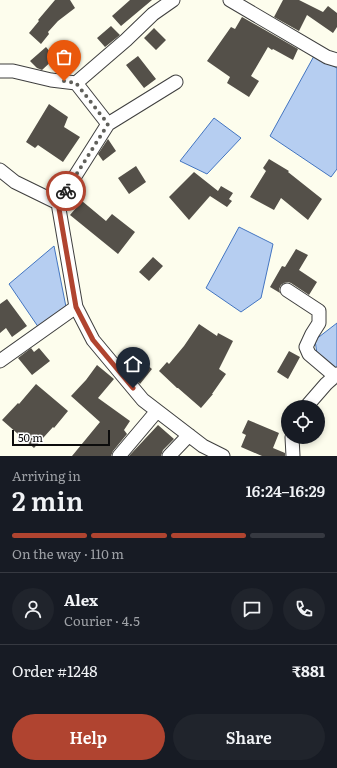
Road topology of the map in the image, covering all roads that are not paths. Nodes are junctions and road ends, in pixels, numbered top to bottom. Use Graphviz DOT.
graph roads {
  1 [pos="173,0"];
  2 [pos="230,0"];
  3 [pos="337,60"];
  4 [pos="0,71"];
  5 [pos="176,82"];
  6 [pos="76,83"];
  7 [pos="108,124"];
  8 [pos="0,170"];
  9 [pos="58,203"];
  10 [pos="287,290"];
  11 [pos="76,307"];
  12 [pos="0,361"];
  13 [pos="336,375"];
  14 [pos="313,400"];
  15 [pos="157,411"];
  16 [pos="189,435"];
  17 [pos="292,444"];
  18 [pos="119,456"];
  19 [pos="169,456"];
  20 [pos="223,456"];
  21 [pos="293,456"];
  1 -- 6 [label="street"];
  2 -- 3 [label="street"];
  4 -- 6 [label="street"];
  5 -- 7 [label="street"];
  6 -- 7 [label="street"];
  7 -- 9 [label="street"];
  8 -- 9 [label="street"];
  9 -- 11 [label="street"];
  10 -- 13 [label="street"];
  11 -- 12 [label="street"];
  11 -- 15 [label="street"];
  13 -- 14 [label="street"];
  15 -- 16 [label="street"];
  15 -- 18 [label="street"];
  16 -- 19 [label="street"];
  16 -- 20 [label="street"];
  17 -- 21 [label="street"];
}
